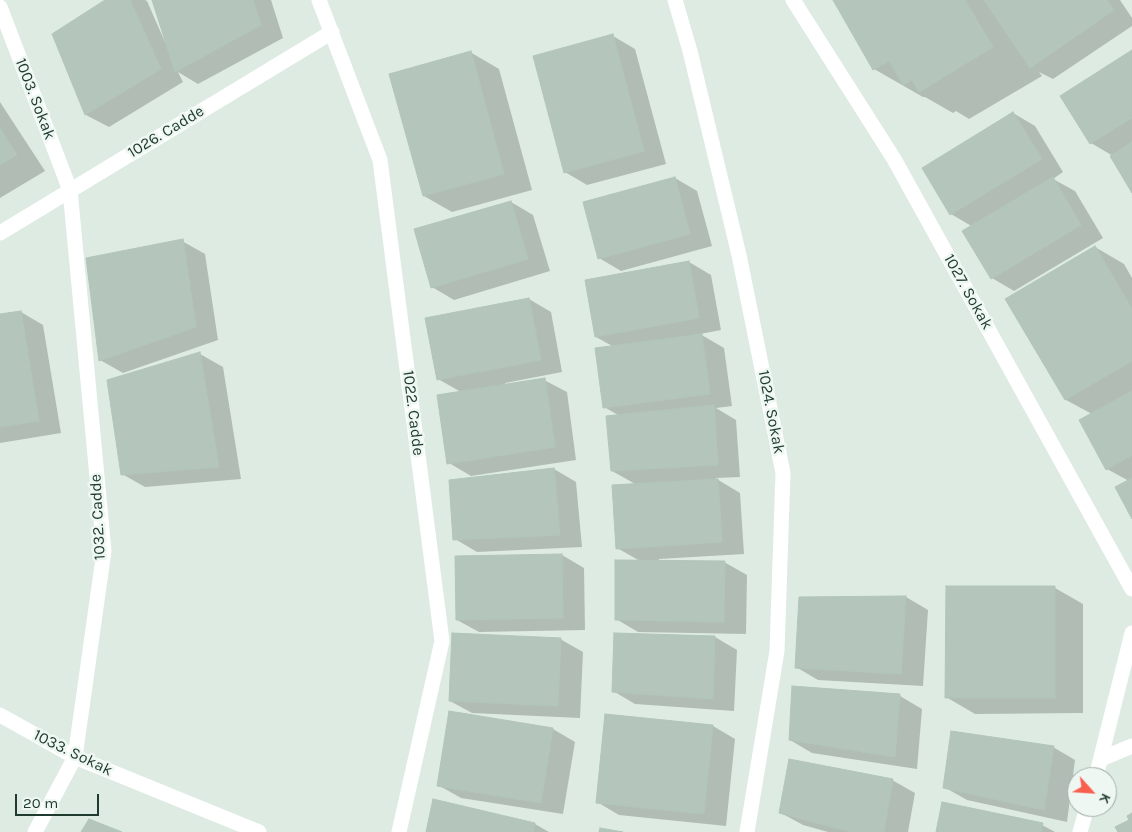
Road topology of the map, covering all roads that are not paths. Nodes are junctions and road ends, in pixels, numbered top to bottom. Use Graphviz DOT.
graph roads {
  1 [pos="319,0"];
  2 [pos="675,0"];
  3 [pos="794,0"];
  4 [pos="0,7"];
  5 [pos="332,32"];
  6 [pos="70,190"];
  7 [pos="0,233"];
  8 [pos="1132,589"];
  9 [pos="1132,633"];
  10 [pos="0,715"];
  11 [pos="1132,746"];
  12 [pos="75,757"];
  13 [pos="1101,759"];
  14 [pos="1099,767"];
  15 [pos="1084,817"];
  16 [pos="34,832"];
  17 [pos="259,832"];
  18 [pos="399,832"];
  19 [pos="747,832"];
  20 [pos="1080,832"];
  1 -- 5 [label="street, 1022. Cadde"];
  2 -- 19 [label="street, 1024. Sokak"];
  3 -- 8 [label="street, 1027. Sokak"];
  4 -- 6 [label="street, 1003. Sokak"];
  5 -- 6 [label="street, 1026. Cadde"];
  5 -- 18 [label="street, 1022. Cadde"];
  6 -- 7 [label="street, 1026. Cadde"];
  6 -- 12 [label="street, 1032. Cadde"];
  9 -- 13 [label="street"];
  10 -- 12 [label="street, 1033. Sokak"];
  11 -- 13 [label="street"];
  12 -- 16 [label="street, 1032. Cadde"];
  12 -- 17 [label="street, 1033. Sokak"];
  13 -- 14 [label="street"];
  15 -- 20 [label="street"];
}
